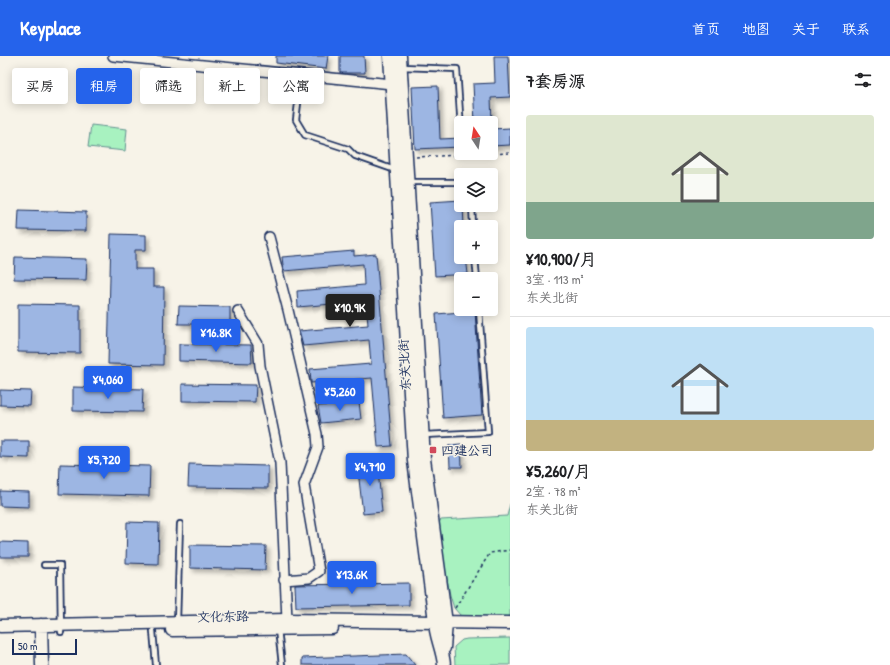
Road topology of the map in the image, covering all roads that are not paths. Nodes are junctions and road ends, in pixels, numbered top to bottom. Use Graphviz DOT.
graph roads {
  1 [pos="113,56"];
  2 [pos="390,56"];
  3 [pos="400,61"];
  4 [pos="392,84"];
  5 [pos="298,104"];
  6 [pos="460,116"];
  7 [pos="397,170"];
  8 [pos="407,182"];
  9 [pos="454,182"];
  10 [pos="269,237"];
  11 [pos="238,311"];
  12 [pos="480,316"];
  13 [pos="422,435"];
  14 [pos="180,524"];
  15 [pos="44,565"];
  16 [pos="284,580"];
  17 [pos="286,620"];
  18 [pos="177,622"];
  19 [pos="510,623"];
  20 [pos="439,624"];
  21 [pos="0,626"];
  22 [pos="41,628"];
  23 [pos="61,628"];
  24 [pos="278,629"];
  25 [pos="153,631"];
  26 [pos="0,634"];
  27 [pos="443,661"];
  28 [pos="42,665"];
  29 [pos="156,665"];
  30 [pos="282,665"];
  1 -- 4 [label="street"];
  2 -- 4 [label="main road, 东关北街"];
  3 -- 6 [label="lane"];
  3 -- 8 [label="main road, 东关北街"];
  4 -- 7 [label="main road, 东关北街"];
  5 -- 7 [label="lane"];
  7 -- 20 [label="main road, 东关北街"];
  8 -- 9 [label="lane"];
  8 -- 13 [label="main road, 东关北街"];
  10 -- 16 [label="street"];
  11 -- 16 [label="street"];
  12 -- 13 [label="lane"];
  13 -- 20 [label="main road, 东关北街"];
  14 -- 18 [label="lane"];
  15 -- 23 [label="lane"];
  16 -- 17 [label="street"];
  17 -- 18 [label="main road, 文化东路"];
  17 -- 20 [label="main road, 文化东路"];
  18 -- 23 [label="main road, 文化东路"];
  19 -- 20 [label="main road, 文化东路"];
  20 -- 24 [label="main road, 文化东路"];
  20 -- 27 [label="main road"];
  21 -- 22 [label="main road, 文化东路"];
  22 -- 23 [label="main road, 文化东路"];
  22 -- 26 [label="main road, 文化东路"];
  22 -- 28 [label="main road"];
  23 -- 25 [label="main road, 文化东路"];
  24 -- 25 [label="main road, 文化东路"];
  24 -- 30 [label="lane"];
  25 -- 29 [label="lane"];
}
